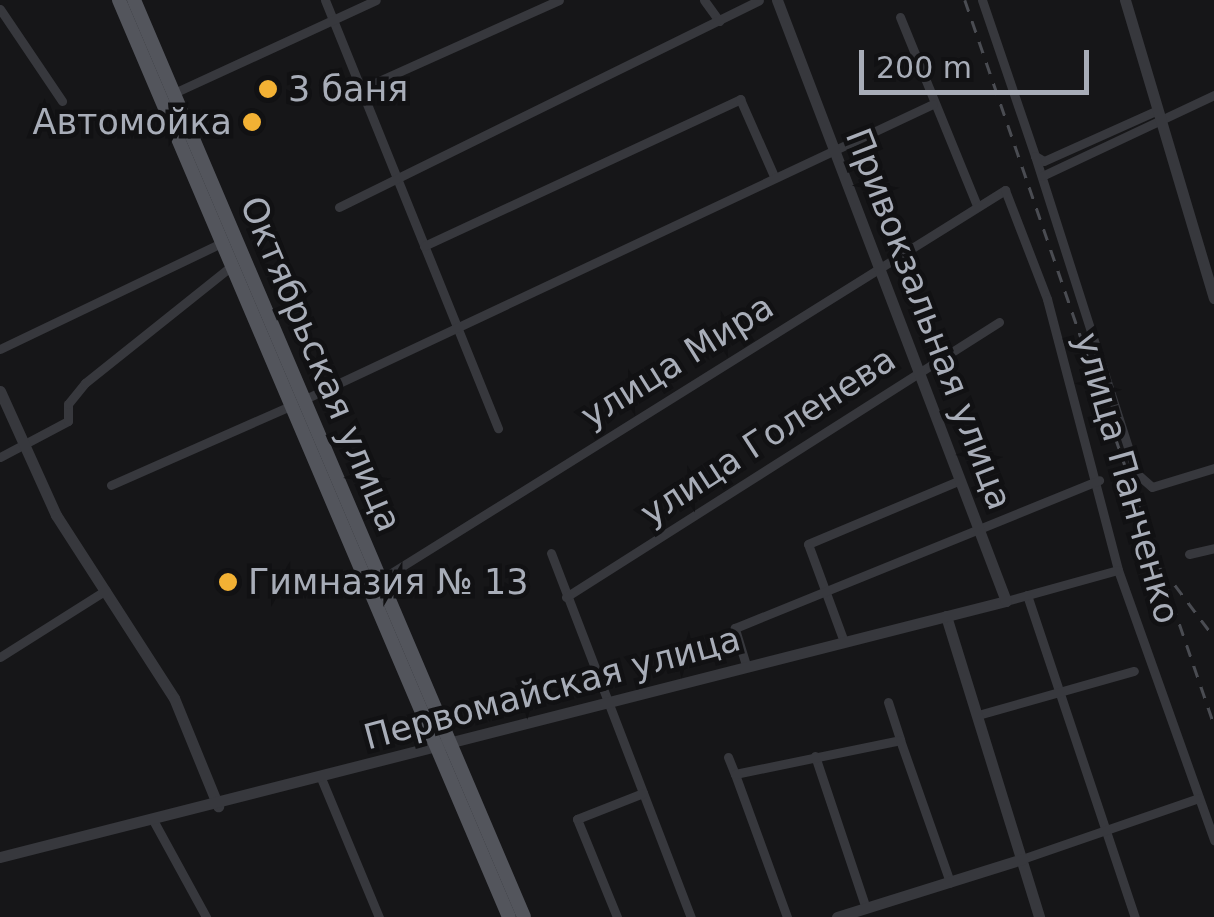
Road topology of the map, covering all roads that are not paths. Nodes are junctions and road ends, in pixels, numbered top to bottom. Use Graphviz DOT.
graph roads {
  1 [pos="120,0"];
  2 [pos="134,0"];
  3 [pos="325,0"];
  4 [pos="376,0"];
  5 [pos="559,0"];
  6 [pos="704,0"];
  7 [pos="759,0"];
  8 [pos="778,0"];
  9 [pos="982,0"];
  10 [pos="1124,0"];
  11 [pos="0,8"];
  12 [pos="900,17"];
  13 [pos="333,20"];
  14 [pos="718,21"];
  15 [pos="361,89"];
  16 [pos="174,93"];
  17 [pos="1214,96"];
  18 [pos="62,101"];
  19 [pos="933,104"];
  20 [pos="1159,116"];
  21 [pos="834,146"];
  22 [pos="1035,156"];
  23 [pos="774,176"];
  24 [pos="1042,176"];
  25 [pos="397,178"];
  26 [pos="1005,190"];
  27 [pos="977,206"];
  28 [pos="339,207"];
  29 [pos="224,242"];
  30 [pos="424,246"];
  31 [pos="233,265"];
  32 [pos="876,269"];
  33 [pos="1214,298"];
  34 [pos="999,322"];
  35 [pos="457,330"];
  36 [pos="0,349"];
  37 [pos="917,374"];
  38 [pos="0,391"];
  39 [pos="298,402"];
  40 [pos="498,428"];
  41 [pos="22,446"];
  42 [pos="0,457"];
  43 [pos="1214,468"];
  44 [pos="960,480"];
  45 [pos="1099,480"];
  46 [pos="112,486"];
  47 [pos="979,529"];
  48 [pos="1214,548"];
  49 [pos="551,553"];
  50 [pos="1188,554"];
  51 [pos="1118,570"];
  52 [pos="380,580"];
  53 [pos="106,590"];
  54 [pos="825,591"];
  55 [pos="1027,595"];
  56 [pos="566,597"];
  57 [pos="1006,601"];
  58 [pos="946,616"];
  59 [pos="842,640"];
  60 [pos="0,656"];
  61 [pos="746,666"];
  62 [pos="1134,670"];
  63 [pos="1060,690"];
  64 [pos="606,702"];
  65 [pos="888,702"];
  66 [pos="978,715"];
  67 [pos="900,740"];
  68 [pos="442,746"];
  69 [pos="815,756"];
  70 [pos="728,757"];
  71 [pos="735,774"];
  72 [pos="322,778"];
  73 [pos="644,794"];
  74 [pos="1200,798"];
  75 [pos="218,806"];
  76 [pos="153,820"];
  77 [pos="1105,832"];
  78 [pos="1214,840"];
  79 [pos="0,857"];
  80 [pos="1022,859"];
  81 [pos="950,882"];
  82 [pos="866,908"];
  83 [pos="206,917"];
  84 [pos="379,917"];
  85 [pos="508,917"];
  86 [pos="524,917"];
  87 [pos="617,917"];
  88 [pos="691,917"];
  89 [pos="787,917"];
  90 [pos="837,917"];
  91 [pos="1039,917"];
  92 [pos="1135,917"];
  1 -- 29 [label="main road, Октябрьская улица"];
  2 -- 16 [label="main road, Октябрьская улица"];
  3 -- 13 [label="street"];
  4 -- 13 [label="street"];
  5 -- 15 [label="street"];
  6 -- 14 [label="street"];
  7 -- 14 [label="street"];
  8 -- 21 [label="street, Привокзальная улица"];
  9 -- 22 [label="street"];
  10 -- 20 [label="street"];
  11 -- 18 [label="street"];
  12 -- 19 [label="street"];
  13 -- 15 [label="street"];
  13 -- 16 [label="street"];
  14 -- 25 [label="street"];
  15 -- 25 [label="street"];
  16 -- 39 [label="main road, Октябрьская улица"];
  17 -- 20 [label="street"];
  19 -- 21 [label="street"];
  19 -- 27 [label="street"];
  20 -- 22 [label="street"];
  20 -- 24 [label="street"];
  20 -- 33 [label="street"];
  21 -- 23 [label="street"];
  21 -- 32 [label="street, Привокзальная улица"];
  22 -- 24 [label="street"];
  23 -- 30 [label="street"];
  23 -- 35 [label="street"];
  24 -- 43 [label="street"];
  25 -- 28 [label="street"];
  25 -- 30 [label="street"];
  26 -- 27 [label="street, улица Мира"];
  26 -- 45 [label="street, улица Панченко"];
  27 -- 32 [label="street, улица Мира"];
  29 -- 31 [label="main road, Октябрьская улица"];
  29 -- 36 [label="street"];
  30 -- 35 [label="street"];
  31 -- 39 [label="main road, Октябрьская улица"];
  31 -- 41 [label="street"];
  32 -- 37 [label="street, Привокзальная улица"];
  32 -- 52 [label="street, улица Мира"];
  34 -- 37 [label="street, улица Голенева"];
  35 -- 39 [label="street"];
  35 -- 40 [label="street"];
  37 -- 44 [label="street, Привокзальная улица"];
  37 -- 56 [label="street, улица Голенева"];
  38 -- 41 [label="street"];
  39 -- 46 [label="street"];
  39 -- 52 [label="main road, Октябрьская улица"];
  39 -- 68 [label="main road, Октябрьская улица"];
  41 -- 42 [label="street"];
  41 -- 53 [label="street"];
  44 -- 47 [label="street, Привокзальная улица"];
  44 -- 54 [label="street"];
  45 -- 47 [label="street"];
  45 -- 51 [label="street, улица Панченко"];
  47 -- 54 [label="street"];
  47 -- 57 [label="street, Привокзальная улица"];
  48 -- 50 [label="street"];
  49 -- 56 [label="street"];
  51 -- 55 [label="street, Первомайская улица"];
  51 -- 74 [label="street, улица Панченко"];
  52 -- 68 [label="main road, Октябрьская улица"];
  53 -- 60 [label="street"];
  53 -- 75 [label="street"];
  54 -- 59 [label="street"];
  54 -- 61 [label="street"];
  55 -- 57 [label="street, Первомайская улица"];
  55 -- 63 [label="street"];
  56 -- 64 [label="street"];
  57 -- 58 [label="street, Первомайская улица"];
  58 -- 59 [label="street, Первомайская улица"];
  58 -- 66 [label="street"];
  59 -- 61 [label="street, Первомайская улица"];
  61 -- 64 [label="street, Первомайская улица"];
  62 -- 63 [label="street"];
  63 -- 66 [label="street"];
  63 -- 77 [label="street"];
  64 -- 68 [label="street, Первомайская улица"];
  64 -- 73 [label="street"];
  65 -- 67 [label="street"];
  66 -- 80 [label="street"];
  67 -- 69 [label="street"];
  67 -- 81 [label="street"];
  68 -- 72 [label="street, Первомайская улица"];
  68 -- 85 [label="main road, Октябрьская улица"];
  68 -- 86 [label="main road, Октябрьская улица"];
  69 -- 71 [label="street"];
  69 -- 82 [label="street"];
  70 -- 71 [label="street"];
  71 -- 89 [label="street"];
  72 -- 75 [label="street, Первомайская улица"];
  72 -- 84 [label="street"];
  73 -- 87 [label="street"];
  73 -- 88 [label="street"];
  74 -- 77 [label="street"];
  74 -- 78 [label="street, улица Панченко"];
  75 -- 76 [label="street, Первомайская улица"];
  76 -- 79 [label="street, Первомайская улица"];
  76 -- 83 [label="street"];
  77 -- 80 [label="street"];
  77 -- 92 [label="street"];
  80 -- 81 [label="street"];
  80 -- 91 [label="street"];
  81 -- 82 [label="street"];
  82 -- 90 [label="street"];
}
